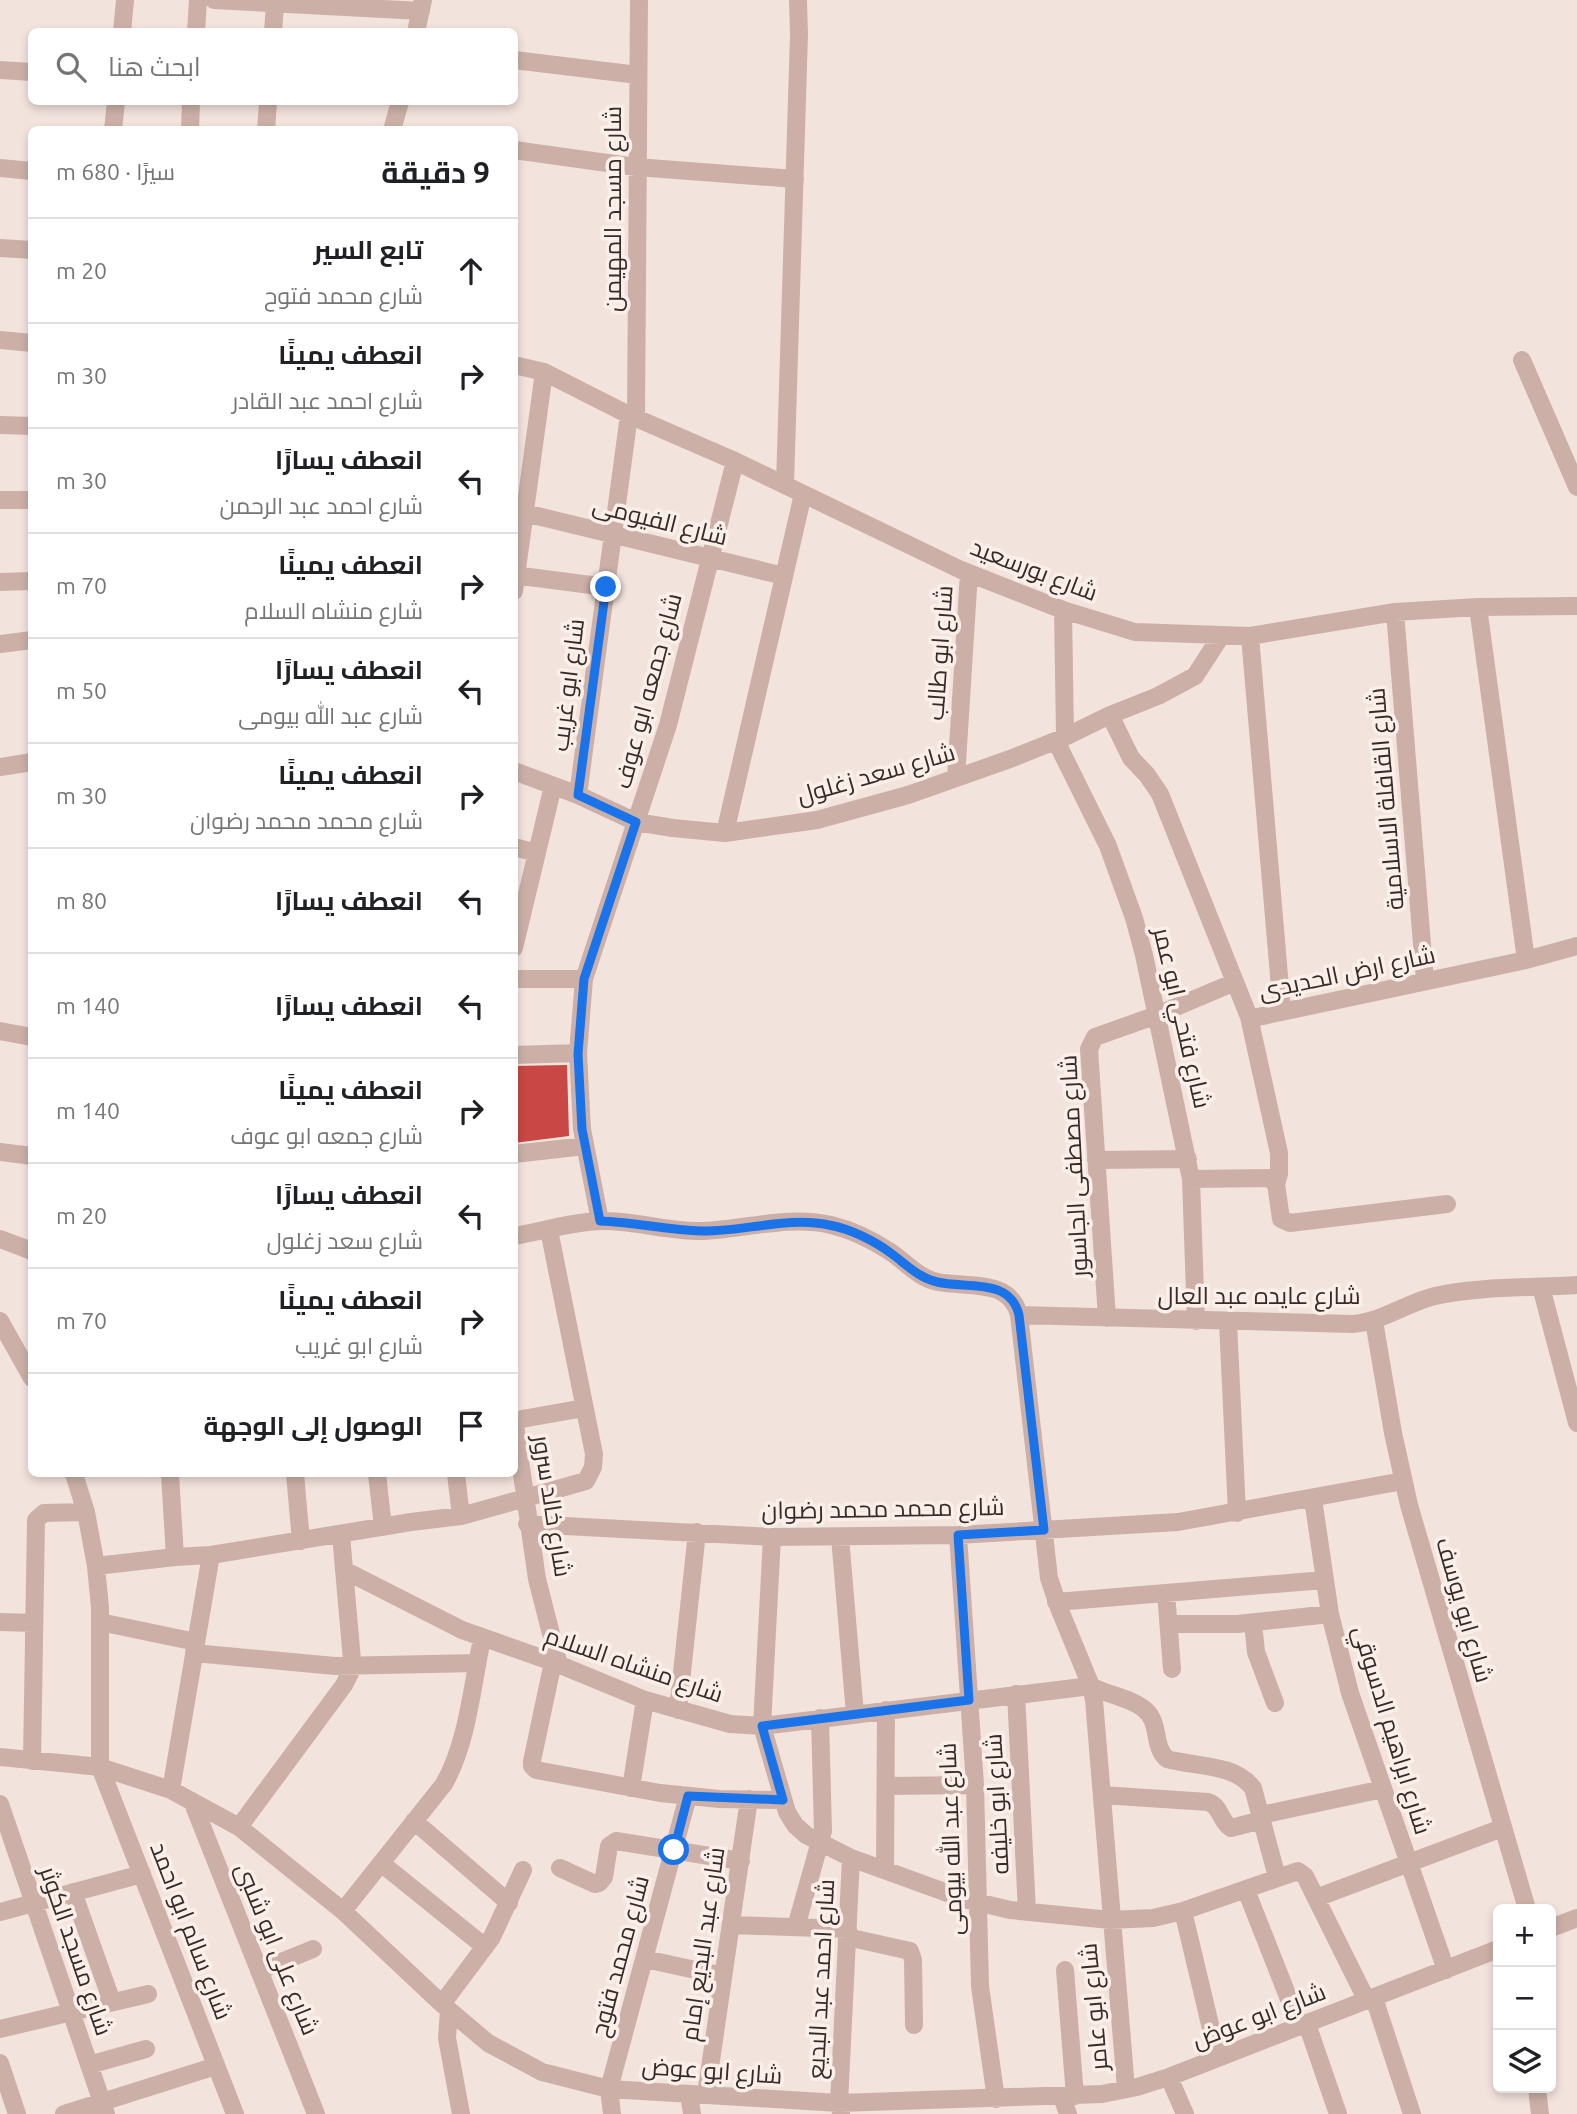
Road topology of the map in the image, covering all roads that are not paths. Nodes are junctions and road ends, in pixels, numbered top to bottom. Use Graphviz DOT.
graph roads {
  1 [pos="125,0"];
  2 [pos="198,0"];
  3 [pos="214,0"];
  4 [pos="639,0"];
  5 [pos="798,0"];
  6 [pos="275,4"];
  7 [pos="422,6"];
  8 [pos="122,28"];
  9 [pos="196,28"];
  10 [pos="273,28"];
  11 [pos="417,28"];
  12 [pos="518,60"];
  13 [pos="0,70"];
  14 [pos="28,72"];
  15 [pos="638,75"];
  16 [pos="116,105"];
  17 [pos="191,105"];
  18 [pos="268,105"];
  19 [pos="399,105"];
  20 [pos="113,126"];
  21 [pos="190,126"];
  22 [pos="265,126"];
  23 [pos="393,126"];
  24 [pos="518,151"];
  25 [pos="636,167"];
  26 [pos="0,168"];
  27 [pos="28,171"];
  28 [pos="794,179"];
  29 [pos="0,248"];
  30 [pos="28,250"];
  31 [pos="0,340"];
  32 [pos="28,343"];
  33 [pos="1522,360"];
  34 [pos="518,366"];
  35 [pos="544,372"];
  36 [pos="633,417"];
  37 [pos="0,425"];
  38 [pos="28,426"];
  39 [pos="735,461"];
  40 [pos="785,484"];
  41 [pos="1577,487"];
  42 [pos="803,494"];
  43 [pos="0,500"];
  44 [pos="28,500"];
  45 [pos="525,513"];
  46 [pos="613,534"];
  47 [pos="709,558"];
  48 [pos="518,560"];
  49 [pos="969,573"];
  50 [pos="784,576"];
  51 [pos="518,580"];
  52 [pos="0,582"];
  53 [pos="28,582"];
  54 [pos="606,587"];
  55 [pos="1577,606"];
  56 [pos="1478,607"];
  57 [pos="1063,610"];
  58 [pos="1395,612"];
  59 [pos="1221,636"];
  60 [pos="1250,636"];
  61 [pos="28,640"];
  62 [pos="0,644"];
  63 [pos="1110,715"];
  64 [pos="1061,739"];
  65 [pos="28,763"];
  66 [pos="0,767"];
  67 [pos="518,773"];
  68 [pos="956,778"];
  69 [pos="553,786"];
  70 [pos="578,795"];
  71 [pos="636,822"];
  72 [pos="725,833"];
  73 [pos="518,849"];
  74 [pos="537,853"];
  75 [pos="520,901"];
  76 [pos="1577,946"];
  77 [pos="1526,960"];
  78 [pos="518,979"];
  79 [pos="584,979"];
  80 [pos="1425,981"];
  81 [pos="1236,982"];
  82 [pos="1282,1011"];
  83 [pos="1157,1015"];
  84 [pos="1249,1017"];
  85 [pos="0,1031"];
  86 [pos="28,1037"];
  87 [pos="578,1054"];
  88 [pos="518,1055"];
  89 [pos="585,1146"];
  90 [pos="0,1152"];
  91 [pos="518,1154"];
  92 [pos="28,1156"];
  93 [pos="1188,1159"];
  94 [pos="1096,1160"];
  95 [pos="1191,1178"];
  96 [pos="1276,1184"];
  97 [pos="1447,1204"];
  98 [pos="600,1221"];
  99 [pos="548,1230"];
  100 [pos="518,1235"];
  101 [pos="0,1239"];
  102 [pos="28,1250"];
  103 [pos="1577,1285"];
  104 [pos="1541,1287"];
  105 [pos="1019,1315"];
  106 [pos="1107,1318"];
  107 [pos="0,1321"];
  108 [pos="1196,1321"];
  109 [pos="1374,1321"];
  110 [pos="1228,1322"];
  111 [pos="28,1371"];
  112 [pos="584,1408"];
  113 [pos="518,1421"];
  114 [pos="1577,1423"];
  115 [pos="518,1454"];
  116 [pos="75,1477"];
  117 [pos="170,1477"];
  118 [pos="295,1477"];
  119 [pos="377,1477"];
  120 [pos="456,1477"];
  121 [pos="1403,1481"];
  122 [pos="524,1498"];
  123 [pos="1313,1499"];
  124 [pos="86,1512"];
  125 [pos="1237,1513"];
  126 [pos="461,1516"];
  127 [pos="527,1524"];
  128 [pos="383,1527"];
  129 [pos="1044,1530"];
  130 [pos="697,1532"];
  131 [pos="341,1535"];
  132 [pos="958,1535"];
  133 [pos="772,1537"];
  134 [pos="840,1537"];
  135 [pos="301,1541"];
  136 [pos="211,1555"];
  137 [pos="174,1556"];
  138 [pos="96,1566"];
  139 [pos="344,1570"];
  140 [pos="1324,1580"];
  141 [pos="1166,1593"];
  142 [pos="1056,1602"];
  143 [pos="1330,1614"];
  144 [pos="0,1622"];
  145 [pos="100,1622"];
  146 [pos="34,1623"];
  147 [pos="1253,1623"];
  148 [pos="1169,1624"];
  149 [pos="482,1639"];
  150 [pos="195,1648"];
  151 [pos="477,1663"];
  152 [pos="556,1663"];
  153 [pos="351,1666"];
  154 [pos="1172,1669"];
  155 [pos="1091,1686"];
  156 [pos="1016,1694"];
  157 [pos="645,1700"];
  158 [pos="969,1700"];
  159 [pos="1275,1703"];
  160 [pos="678,1710"];
  161 [pos="886,1710"];
  162 [pos="856,1714"];
  163 [pos="820,1718"];
  164 [pos="762,1726"];
  165 [pos="0,1757"];
  166 [pos="32,1761"];
  167 [pos="100,1767"];
  168 [pos="975,1785"];
  169 [pos="886,1786"];
  170 [pos="631,1788"];
  171 [pos="1383,1789"];
  172 [pos="171,1790"];
  173 [pos="1102,1795"];
  174 [pos="688,1796"];
  175 [pos="749,1799"];
  176 [pos="783,1800"];
  177 [pos="192,1801"];
  178 [pos="0,1804"];
  179 [pos="1261,1818"];
  180 [pos="414,1821"];
  181 [pos="239,1827"];
  182 [pos="1502,1828"];
  183 [pos="820,1842"];
  184 [pos="674,1850"];
  185 [pos="852,1858"];
  186 [pos="741,1861"];
  187 [pos="381,1863"];
  188 [pos="1408,1863"];
  189 [pos="560,1868"];
  190 [pos="523,1870"];
  191 [pos="885,1870"];
  192 [pos="142,1874"];
  193 [pos="1284,1875"];
  194 [pos="1245,1890"];
  195 [pos="73,1892"];
  196 [pos="1316,1898"];
  197 [pos="34,1903"];
  198 [pos="509,1903"];
  199 [pos="979,1903"];
  200 [pos="1525,1904"];
  201 [pos="343,1911"];
  202 [pos="1027,1911"];
  203 [pos="1183,1911"];
  204 [pos="0,1912"];
  205 [pos="1577,1918"];
  206 [pos="1110,1920"];
  207 [pos="731,1925"];
  208 [pos="1556,1926"];
  209 [pos="796,1927"];
  210 [pos="848,1933"];
  211 [pos="485,1947"];
  212 [pos="313,1949"];
  213 [pos="1493,1951"];
  214 [pos="645,1959"];
  215 [pos="1065,1970"];
  216 [pos="1446,1970"];
  217 [pos="259,1971"];
  218 [pos="723,1976"];
  219 [pos="148,1994"];
  220 [pos="1371,1999"];
  221 [pos="112,2002"];
  222 [pos="445,2007"];
  223 [pos="72,2012"];
  224 [pos="914,2025"];
  225 [pos="1304,2025"];
  226 [pos="0,2029"];
  227 [pos="145,2049"];
  228 [pos="1218,2058"];
  229 [pos="0,2063"];
  230 [pos="89,2065"];
  231 [pos="216,2066"];
  232 [pos="1169,2077"];
  233 [pos="609,2089"];
  234 [pos="1126,2089"];
  235 [pos="1538,2093"];
  236 [pos="697,2094"];
  237 [pos="996,2099"];
  238 [pos="1068,2102"];
  239 [pos="766,2107"];
  240 [pos="104,2108"];
  241 [pos="840,2108"];
  242 [pos="17,2114"];
  243 [pos="64,2114"];
  244 [pos="234,2114"];
  245 [pos="316,2114"];
  246 [pos="461,2114"];
  247 [pos="612,2114"];
  248 [pos="692,2114"];
  249 [pos="1185,2114"];
  250 [pos="1338,2114"];
  251 [pos="1412,2114"];
  252 [pos="1540,2114"];
  1 -- 8 [label="street"];
  2 -- 9 [label="street"];
  3 -- 6 [label="street"];
  4 -- 15 [label="street, شارع مسجد المهيمن"];
  5 -- 28 [label="street"];
  6 -- 7 [label="street"];
  6 -- 10 [label="street"];
  7 -- 11 [label="street"];
  12 -- 15 [label="street"];
  13 -- 14 [label="street"];
  15 -- 25 [label="street, شارع مسجد المهيمن"];
  16 -- 20 [label="street"];
  17 -- 21 [label="street"];
  18 -- 22 [label="street"];
  19 -- 23 [label="street"];
  24 -- 25 [label="street"];
  25 -- 28 [label="street"];
  25 -- 36 [label="street, شارع مسجد المهيمن"];
  26 -- 27 [label="street"];
  28 -- 40 [label="street"];
  29 -- 30 [label="street"];
  31 -- 32 [label="street"];
  33 -- 41 [label="street"];
  34 -- 35 [label="street, شارع بورسعيد"];
  35 -- 36 [label="street, شارع بورسعيد"];
  35 -- 45 [label="street"];
  36 -- 39 [label="street, شارع بورسعيد"];
  36 -- 46 [label="street, شارع ابو غريب"];
  37 -- 38 [label="street"];
  39 -- 40 [label="street, شارع بورسعيد"];
  39 -- 47 [label="street, شارع جمعه ابو عوف"];
  40 -- 42 [label="street, شارع بورسعيد"];
  42 -- 49 [label="street, شارع بورسعيد"];
  42 -- 50 [label="street"];
  43 -- 44 [label="street"];
  45 -- 46 [label="street, شارع الفيومى"];
  45 -- 48 [label="street"];
  46 -- 47 [label="street, شارع الفيومى"];
  46 -- 54 [label="street, شارع ابو غريب"];
  47 -- 50 [label="street, شارع الفيومى"];
  47 -- 71 [label="street, شارع جمعه ابو عوف"];
  49 -- 57 [label="street, شارع بورسعيد"];
  49 -- 68 [label="street, شارع ابو طالب"];
  50 -- 72 [label="street"];
  51 -- 54 [label="street"];
  52 -- 53 [label="street"];
  54 -- 70 [label="street, شارع ابو غريب"];
  55 -- 56 [label="street, شارع بورسعيد"];
  56 -- 58 [label="street, شارع بورسعيد"];
  56 -- 77 [label="street"];
  57 -- 59 [label="street, شارع بورسعيد"];
  57 -- 64 [label="street"];
  58 -- 60 [label="street, شارع بورسعيد"];
  58 -- 80 [label="street, شارع القافلة الاسلامية"];
  59 -- 60 [label="street, شارع بورسعيد"];
  59 -- 63 [label="street, شارع سعد زغلول"];
  60 -- 82 [label="street"];
  61 -- 62 [label="street"];
  63 -- 64 [label="street, شارع سعد زغلول"];
  63 -- 81 [label="street, شارع ارض الحديدى"];
  64 -- 68 [label="street, شارع سعد زغلول"];
  64 -- 83 [label="street, شارع فتحي ابو عمر"];
  65 -- 66 [label="street"];
  67 -- 69 [label="street, شارع سعد زغلول"];
  68 -- 72 [label="street, شارع سعد زغلول"];
  69 -- 70 [label="street, شارع سعد زغلول"];
  69 -- 74 [label="street"];
  70 -- 71 [label="street, شارع سعد زغلول"];
  71 -- 72 [label="street, شارع سعد زغلول"];
  71 -- 79 [label="street, شارع جمعه ابو عوف"];
  73 -- 74 [label="street"];
  74 -- 75 [label="street"];
  76 -- 77 [label="street, شارع ارض الحديدى"];
  77 -- 80 [label="street, شارع ارض الحديدى"];
  78 -- 79 [label="street"];
  79 -- 87 [label="street, شارع جمعه ابو عوف"];
  80 -- 82 [label="street, شارع ارض الحديدى"];
  81 -- 83 [label="street, شارع مصطفى الجاسور"];
  81 -- 84 [label="street, شارع ارض الحديدى"];
  82 -- 84 [label="street, شارع ارض الحديدى"];
  83 -- 93 [label="street, شارع فتحي ابو عمر"];
  83 -- 94 [label="street, شارع مصطفى الجاسور"];
  84 -- 96 [label="street"];
  85 -- 86 [label="street"];
  87 -- 88 [label="street"];
  87 -- 89 [label="street, شارع جمعه ابو عوف"];
  89 -- 91 [label="street"];
  89 -- 98 [label="street, شارع جمعه ابو عوف"];
  90 -- 92 [label="street"];
  93 -- 94 [label="street"];
  93 -- 95 [label="street, شارع فتحي ابو عمر"];
  94 -- 106 [label="street, شارع مصطفى الجاسور"];
  95 -- 96 [label="street"];
  95 -- 108 [label="street, شارع فتحي ابو عمر"];
  96 -- 97 [label="street"];
  98 -- 99 [label="street"];
  98 -- 105 [label="street"];
  99 -- 100 [label="street"];
  99 -- 112 [label="street"];
  101 -- 102 [label="street"];
  103 -- 104 [label="street, شارع عايده عبد العال"];
  104 -- 109 [label="street, شارع عايده عبد العال"];
  104 -- 114 [label="street"];
  105 -- 106 [label="street, شارع عايده عبد العال"];
  105 -- 129 [label="street, شارع ابو عامر"];
  106 -- 108 [label="street, شارع عايده عبد العال"];
  107 -- 111 [label="street"];
  108 -- 110 [label="street, شارع عايده عبد العال"];
  109 -- 110 [label="street, شارع عايده عبد العال"];
  109 -- 121 [label="street, شارع ابو يوسف"];
  110 -- 125 [label="street"];
  112 -- 113 [label="street, شارع خالد سرور"];
  112 -- 122 [label="street"];
  115 -- 122 [label="street, شارع خالد سرور"];
  116 -- 124 [label="street"];
  117 -- 137 [label="street"];
  118 -- 135 [label="street"];
  119 -- 128 [label="street"];
  120 -- 126 [label="street"];
  121 -- 123 [label="street, شارع محمد محمد رضوان"];
  121 -- 182 [label="street, شارع ابو يوسف"];
  122 -- 126 [label="street"];
  122 -- 127 [label="street, شارع خالد سرور"];
  123 -- 125 [label="street, شارع محمد محمد رضوان"];
  123 -- 140 [label="street, شارع ابراهيم الدسوقي"];
  124 -- 138 [label="street"];
  124 -- 146 [label="street"];
  125 -- 129 [label="street, شارع محمد محمد رضوان"];
  126 -- 128 [label="street"];
  127 -- 130 [label="street, شارع محمد محمد رضوان"];
  127 -- 152 [label="street, شارع خالد سرور"];
  128 -- 131 [label="street"];
  129 -- 132 [label="street, شارع محمد محمد رضوان"];
  129 -- 142 [label="street, شارع ابو عامر"];
  130 -- 133 [label="street, شارع محمد محمد رضوان"];
  130 -- 160 [label="street"];
  131 -- 135 [label="street"];
  131 -- 139 [label="street"];
  132 -- 134 [label="street, شارع محمد محمد رضوان"];
  132 -- 158 [label="street, شارع عبد الله بيومى"];
  133 -- 134 [label="street, شارع محمد محمد رضوان"];
  133 -- 164 [label="street"];
  134 -- 162 [label="street"];
  135 -- 136 [label="street"];
  136 -- 137 [label="street"];
  136 -- 150 [label="street"];
  137 -- 138 [label="street"];
  138 -- 145 [label="street"];
  139 -- 149 [label="street, شارع منشاه السلام"];
  139 -- 153 [label="street"];
  140 -- 141 [label="street"];
  140 -- 143 [label="street, شارع ابراهيم الدسوقي"];
  141 -- 142 [label="street"];
  141 -- 148 [label="street"];
  142 -- 155 [label="street, شارع ابو عامر"];
  143 -- 147 [label="street"];
  143 -- 171 [label="street, شارع ابراهيم الدسوقي"];
  144 -- 146 [label="street"];
  145 -- 150 [label="street"];
  145 -- 167 [label="street"];
  146 -- 166 [label="street"];
  147 -- 148 [label="street"];
  147 -- 159 [label="street"];
  148 -- 154 [label="street"];
  149 -- 151 [label="street"];
  149 -- 152 [label="street, شارع منشاه السلام"];
  150 -- 153 [label="street"];
  150 -- 172 [label="street"];
  151 -- 153 [label="street"];
  151 -- 180 [label="street"];
  152 -- 157 [label="street, شارع منشاه السلام"];
  152 -- 170 [label="street"];
  153 -- 181 [label="street"];
  155 -- 156 [label="street, شارع منشاه السلام"];
  155 -- 173 [label="street, شارع ابو عامر"];
  155 -- 179 [label="street"];
  156 -- 158 [label="street, شارع منشاه السلام"];
  156 -- 202 [label="street, شارع ابو خليفه"];
  157 -- 160 [label="street, شارع منشاه السلام"];
  157 -- 170 [label="street"];
  158 -- 161 [label="street, شارع منشاه السلام"];
  158 -- 168 [label="street, شارع عبد الله بيومى"];
  160 -- 164 [label="street, شارع منشاه السلام"];
  161 -- 162 [label="street, شارع منشاه السلام"];
  161 -- 169 [label="street"];
  162 -- 163 [label="street, شارع منشاه السلام"];
  163 -- 164 [label="street, شارع منشاه السلام"];
  163 -- 183 [label="street"];
  164 -- 176 [label="street"];
  165 -- 166 [label="street, شارع ابو عوض"];
  166 -- 167 [label="street, شارع ابو عوض"];
  167 -- 172 [label="street, شارع ابو عوض"];
  167 -- 192 [label="street, شارع سالم ابو احمد"];
  168 -- 169 [label="street"];
  168 -- 199 [label="street, شارع عبد الله بيومى"];
  169 -- 191 [label="street"];
  170 -- 174 [label="street"];
  171 -- 179 [label="street"];
  171 -- 188 [label="street, شارع ابراهيم الدسوقي"];
  172 -- 177 [label="street, شارع ابو عوض"];
  173 -- 179 [label="street"];
  173 -- 206 [label="street, شارع ابو عامر"];
  174 -- 175 [label="street"];
  174 -- 184 [label="street, شارع محمد فتوح"];
  175 -- 176 [label="street"];
  175 -- 186 [label="street, شارع عبد البديع إمام"];
  176 -- 183 [label="street"];
  177 -- 181 [label="street, شارع ابو عوض"];
  177 -- 217 [label="street, شارع على ابو شلبى"];
  178 -- 197 [label="street, شارع مسجد الكوثر"];
  179 -- 193 [label="street"];
  180 -- 187 [label="street"];
  180 -- 198 [label="street"];
  181 -- 201 [label="street, شارع ابو عوض"];
  182 -- 188 [label="street"];
  182 -- 200 [label="street, شارع ابو يوسف"];
  183 -- 185 [label="street"];
  183 -- 209 [label="street"];
  184 -- 186 [label="street"];
  184 -- 189 [label="street"];
  184 -- 214 [label="street, شارع محمد فتوح"];
  185 -- 191 [label="street"];
  185 -- 210 [label="street, شارع احمد عبد البديع"];
  186 -- 207 [label="street, شارع عبد البديع إمام"];
  187 -- 201 [label="street"];
  187 -- 211 [label="street"];
  188 -- 196 [label="street"];
  188 -- 216 [label="street, شارع ابراهيم الدسوقي"];
  190 -- 198 [label="street"];
  191 -- 199 [label="street"];
  192 -- 195 [label="street"];
  192 -- 231 [label="street, شارع سالم ابو احمد"];
  193 -- 194 [label="street"];
  193 -- 196 [label="street"];
  194 -- 203 [label="street"];
  194 -- 225 [label="street"];
  195 -- 197 [label="street"];
  195 -- 221 [label="street"];
  196 -- 220 [label="street"];
  197 -- 204 [label="street"];
  197 -- 223 [label="street, شارع مسجد الكوثر"];
  198 -- 211 [label="street"];
  199 -- 202 [label="street"];
  199 -- 237 [label="street, شارع عبد الله بيومى"];
  201 -- 222 [label="street, شارع ابو عوض"];
  202 -- 206 [label="street"];
  203 -- 206 [label="street"];
  203 -- 228 [label="street"];
  205 -- 208 [label="street"];
  206 -- 234 [label="street, شارع ابو عامر"];
  207 -- 209 [label="street"];
  207 -- 218 [label="street, شارع عبد البديع إمام"];
  209 -- 210 [label="street"];
  210 -- 224 [label="street"];
  210 -- 241 [label="street, شارع احمد عبد البديع"];
  211 -- 222 [label="street"];
  212 -- 217 [label="street"];
  213 -- 216 [label="street, شارع ابو عوض"];
  214 -- 218 [label="street"];
  214 -- 233 [label="street, شارع محمد فتوح"];
  215 -- 238 [label="street"];
  216 -- 220 [label="street, شارع ابو عوض"];
  217 -- 245 [label="street, شارع على ابو شلبى"];
  218 -- 236 [label="street, شارع عبد البديع إمام"];
  219 -- 221 [label="street"];
  220 -- 225 [label="street, شارع ابو عوض"];
  220 -- 251 [label="street"];
  221 -- 223 [label="street"];
  222 -- 233 [label="street, شارع ابو عوض"];
  222 -- 246 [label="street"];
  223 -- 226 [label="street"];
  223 -- 230 [label="street, شارع مسجد الكوثر"];
  225 -- 228 [label="street, شارع ابو عوض"];
  225 -- 250 [label="street"];
  227 -- 230 [label="street"];
  228 -- 232 [label="street, شارع ابو عوض"];
  229 -- 242 [label="street"];
  230 -- 240 [label="street, شارع مسجد الكوثر"];
  231 -- 240 [label="street"];
  231 -- 244 [label="street, شارع سالم ابو احمد"];
  232 -- 234 [label="street, شارع ابو عوض"];
  232 -- 249 [label="street"];
  233 -- 236 [label="street, شارع ابو عوض"];
  233 -- 247 [label="street"];
  234 -- 238 [label="street, شارع ابو عوض"];
  235 -- 252 [label="street"];
  236 -- 239 [label="street, شارع ابو عوض"];
  236 -- 248 [label="street, شارع عبد البديع إمام"];
  237 -- 238 [label="street, شارع ابو عوض"];
  237 -- 241 [label="street, شارع ابو عوض"];
  239 -- 241 [label="street, شارع ابو عوض"];
  240 -- 243 [label="street"];
}
